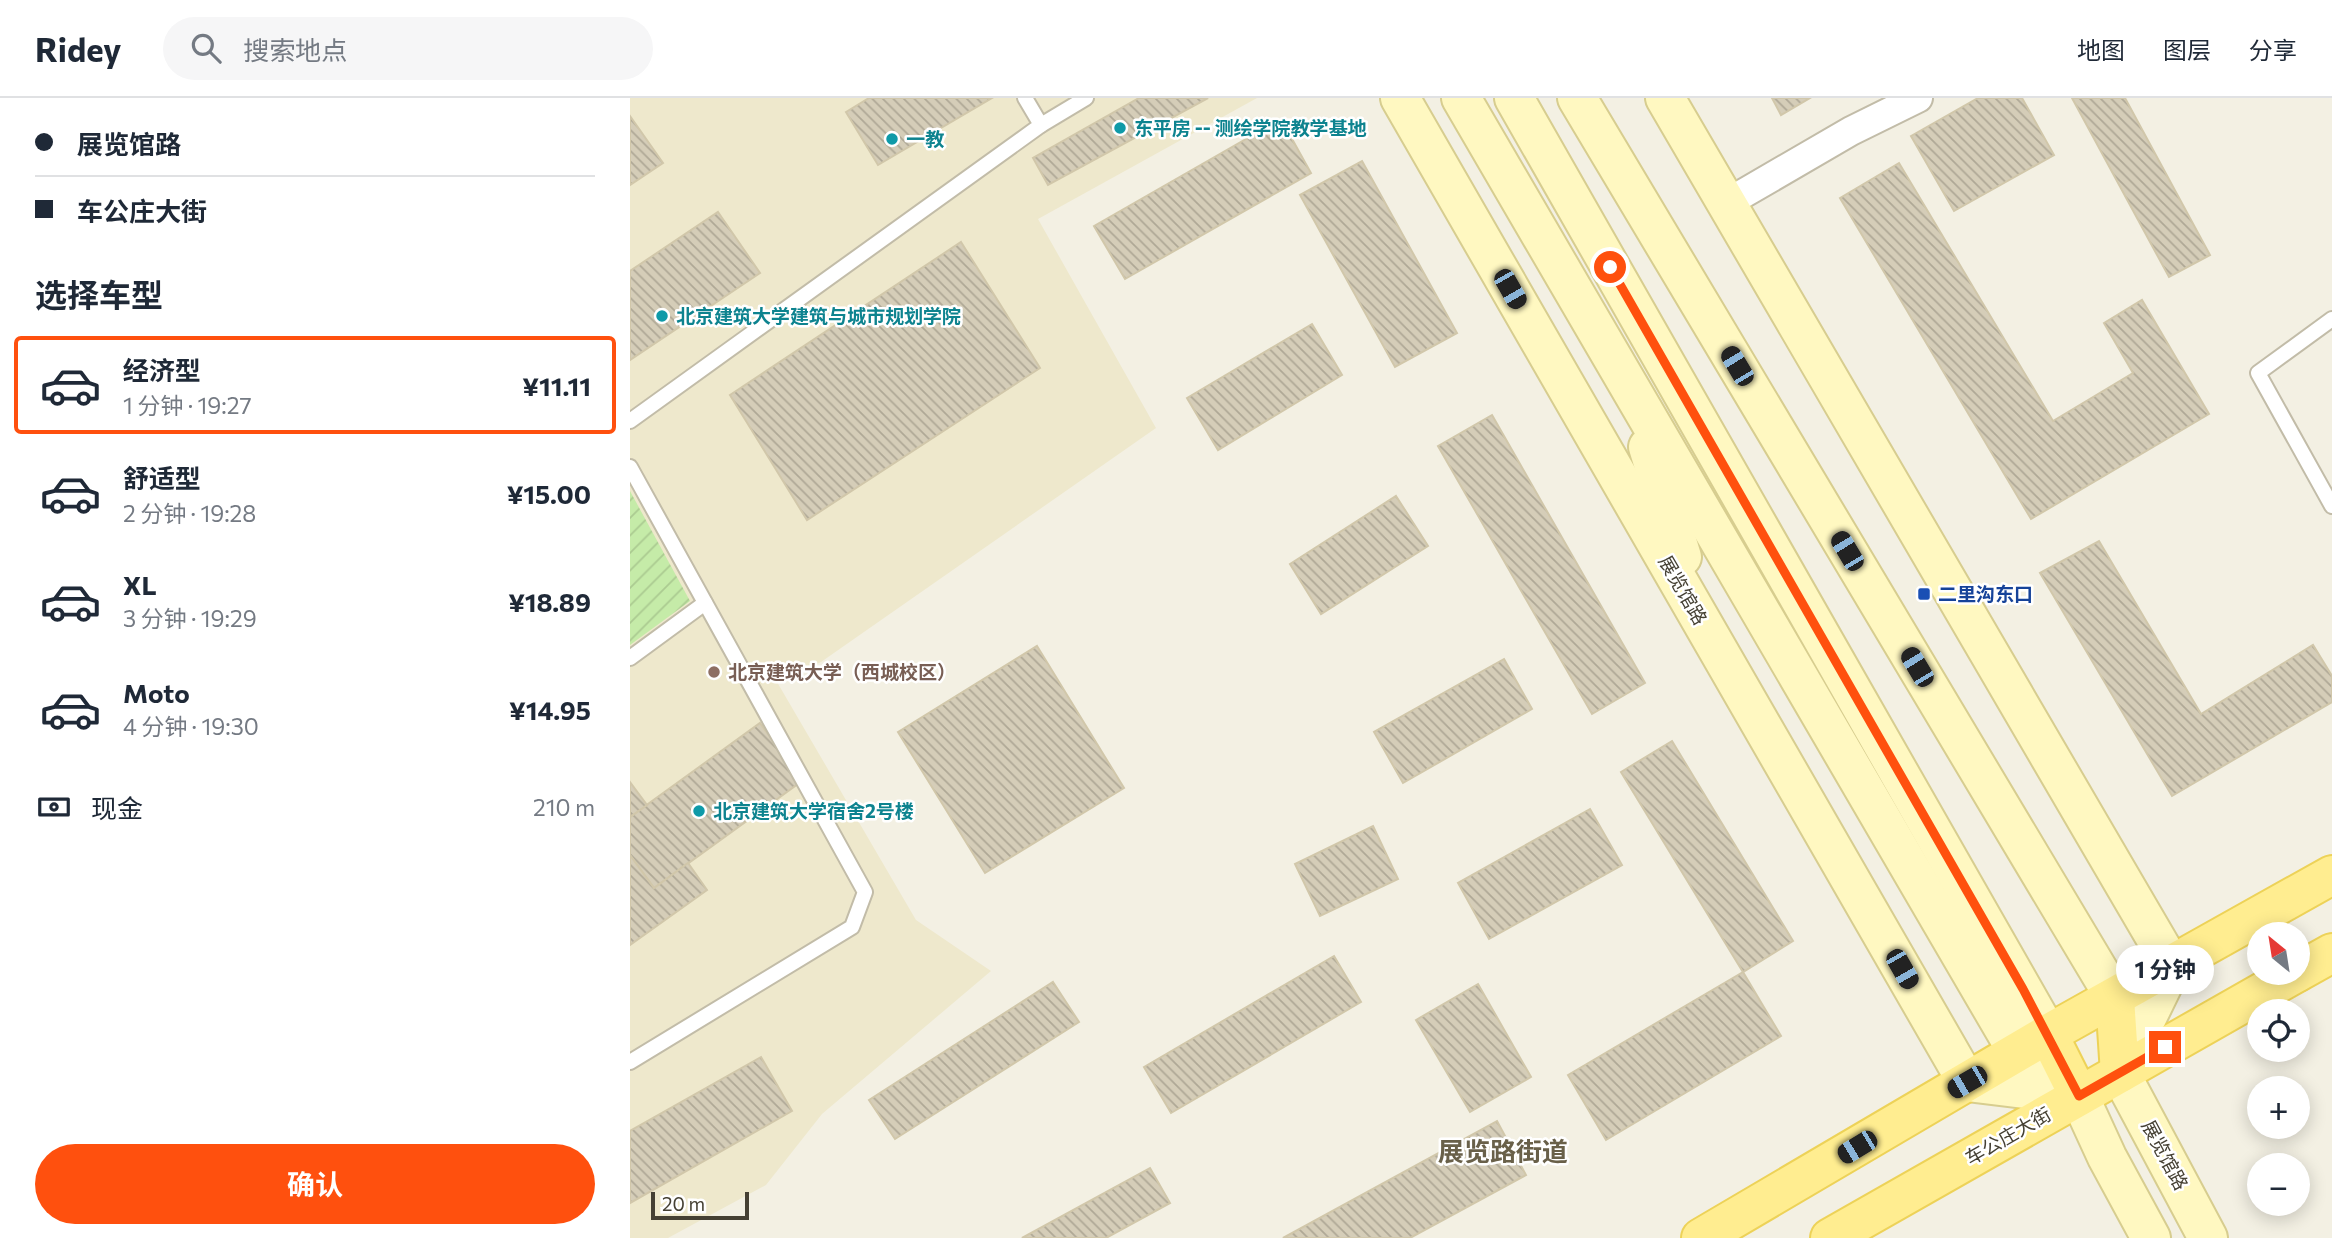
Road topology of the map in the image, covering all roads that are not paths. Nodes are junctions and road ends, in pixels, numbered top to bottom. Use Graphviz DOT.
graph roads {
  1 [pos="1025,98"];
  2 [pos="1086,98"];
  3 [pos="1400,98"];
  4 [pos="1461,98"];
  5 [pos="1514,98"];
  6 [pos="1577,98"];
  7 [pos="1594,98"];
  8 [pos="1665,98"];
  9 [pos="1918,98"];
  10 [pos="1041,125"];
  11 [pos="1727,203"];
  12 [pos="1641,205"];
  13 [pos="2332,319"];
  14 [pos="1627,382"];
  15 [pos="630,421"];
  16 [pos="630,467"];
  17 [pos="2332,506"];
  18 [pos="705,603"];
  19 [pos="1702,623"];
  20 [pos="630,658"];
  21 [pos="2332,875"];
  22 [pos="2332,953"];
  23 [pos="2172,966"];
  24 [pos="2310,966"];
  25 [pos="2276,985"];
  26 [pos="2115,998"];
  27 [pos="2033,1043"];
  28 [pos="630,1062"];
  29 [pos="2120,1073"];
  30 [pos="1967,1082"];
  31 [pos="2079,1096"];
  32 [pos="1701,1238"];
  33 [pos="1830,1238"];
  34 [pos="2151,1238"];
  35 [pos="2208,1238"];
  1 -- 10 [label="lane"];
  2 -- 10 [label="lane"];
  3 -- 19 [label="street, 展览馆路"];
  4 -- 14 [label="street"];
  5 -- 27 [label="street"];
  6 -- 12 [label="street"];
  7 -- 12 [label="street"];
  8 -- 11 [label="street"];
  9 -- 11 [label="street"];
  10 -- 15 [label="lane"];
  11 -- 23 [label="street"];
  12 -- 26 [label="street"];
  13 -- 17 [label="lane"];
  14 -- 19 [label="street"];
  14 -- 27 [label="street"];
  16 -- 18 [label="lane"];
  18 -- 20 [label="lane"];
  18 -- 28 [label="lane"];
  19 -- 30 [label="street, 展览馆路"];
  21 -- 23 [label="main road"];
  22 -- 24 [label="main road, 车公庄大街"];
  23 -- 26 [label="main road"];
  23 -- 29 [label="street"];
  25 -- 29 [label="main road, 车公庄大街"];
  26 -- 27 [label="main road"];
  26 -- 29 [label="main road"];
  27 -- 30 [label="main road"];
  27 -- 31 [label="main road"];
  29 -- 31 [label="main road, 车公庄大街"];
  29 -- 35 [label="street, 展览馆路"];
  30 -- 31 [label="street"];
  30 -- 32 [label="main road"];
  31 -- 33 [label="main road, 车公庄大街"];
  31 -- 34 [label="street"];
}
